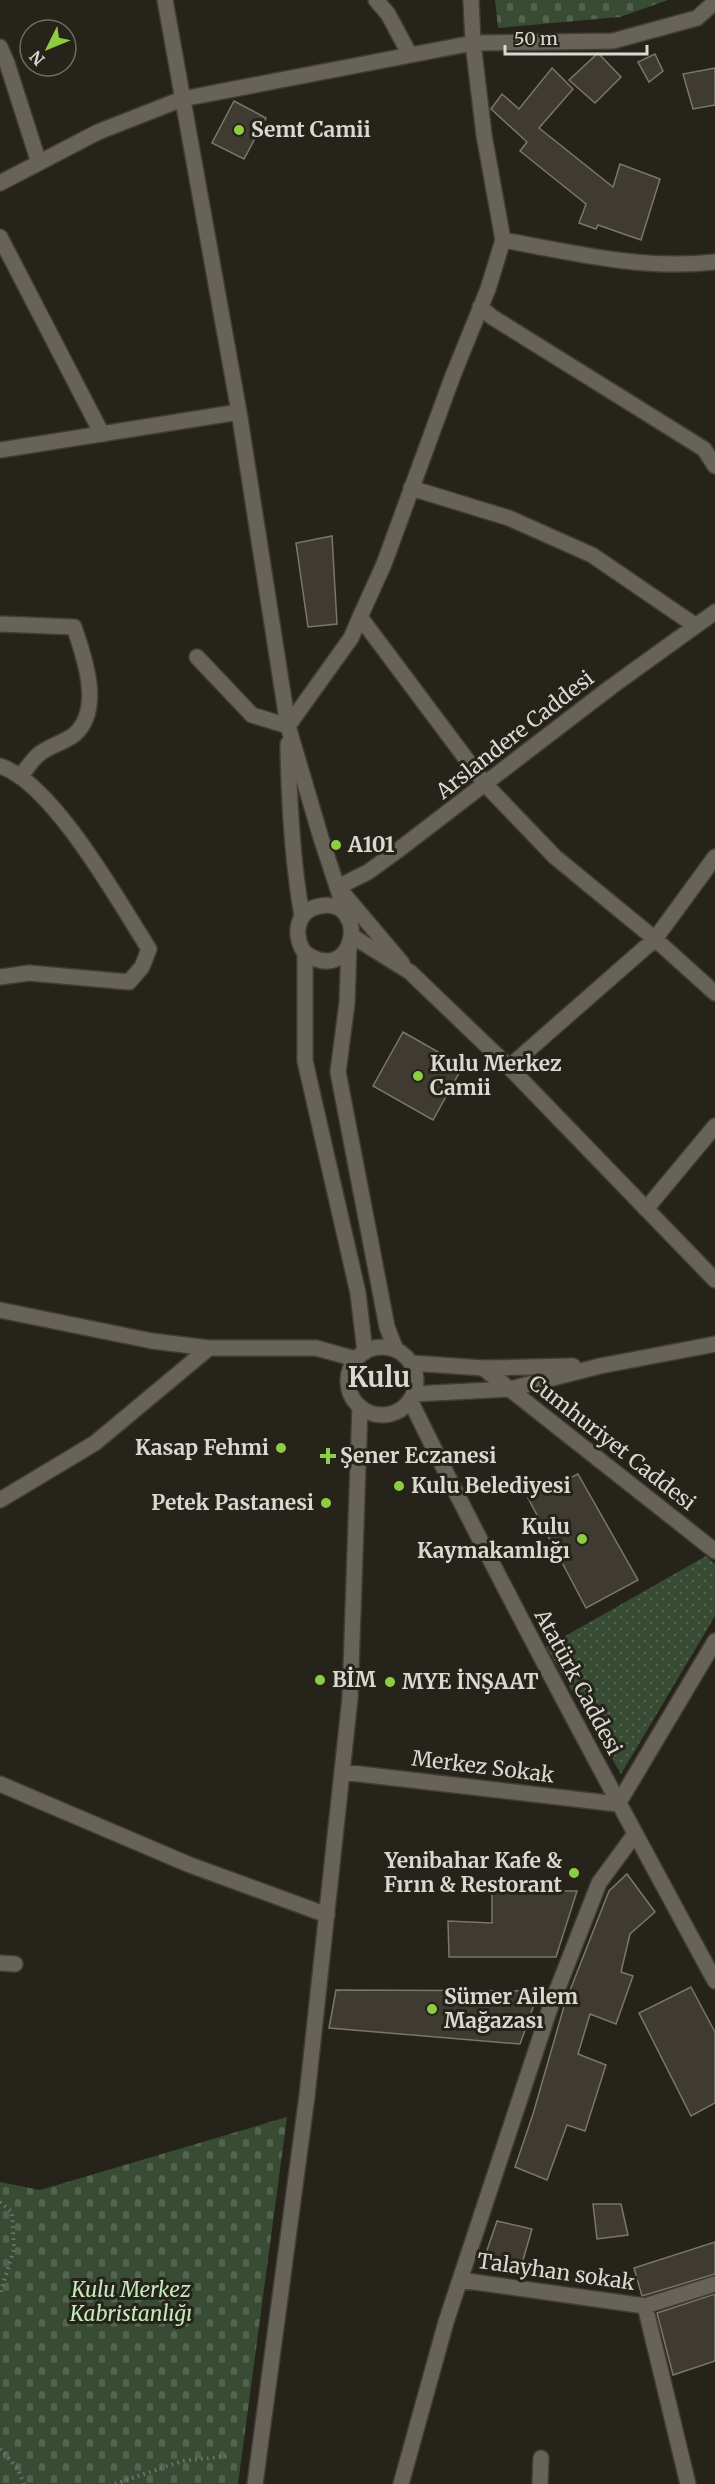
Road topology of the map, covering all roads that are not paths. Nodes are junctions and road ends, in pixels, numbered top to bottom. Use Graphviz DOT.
graph roads {
  1 [pos="165,0"];
  2 [pos="376,0"];
  3 [pos="471,0"];
  4 [pos="715,2"];
  5 [pos="473,43"];
  6 [pos="0,47"];
  7 [pos="410,55"];
  8 [pos="182,99"];
  9 [pos="39,163"];
  10 [pos="0,183"];
  11 [pos="0,237"];
  12 [pos="503,240"];
  13 [pos="715,262"];
  14 [pos="480,307"];
  15 [pos="239,412"];
  16 [pos="102,434"];
  17 [pos="0,450"];
  18 [pos="715,466"];
  19 [pos="411,488"];
  20 [pos="715,612"];
  21 [pos="360,617"];
  22 [pos="0,624"];
  23 [pos="696,626"];
  24 [pos="197,657"];
  25 [pos="288,726"];
  26 [pos="0,766"];
  27 [pos="20,777"];
  28 [pos="485,784"];
  29 [pos="715,857"];
  30 [pos="338,887"];
  31 [pos="302,916"];
  32 [pos="347,917"];
  33 [pos="655,939"];
  34 [pos="351,941"];
  35 [pos="305,953"];
  36 [pos="410,972"];
  37 [pos="0,977"];
  38 [pos="715,993"];
  39 [pos="509,1067"];
  40 [pos="715,1126"];
  41 [pos="646,1209"];
  42 [pos="715,1280"];
  43 [pos="0,1310"];
  44 [pos="715,1344"];
  45 [pos="209,1348"];
  46 [pos="396,1350"];
  47 [pos="360,1355"];
  48 [pos="411,1363"];
  49 [pos="600,1366"];
  50 [pos="483,1368"];
  51 [pos="510,1389"];
  52 [pos="412,1397"];
  53 [pos="360,1407"];
  54 [pos="0,1500"];
  55 [pos="715,1551"];
  56 [pos="715,1641"];
  57 [pos="342,1772"];
  58 [pos="0,1784"];
  59 [pos="618,1804"];
  60 [pos="635,1834"];
  61 [pos="327,1915"];
  62 [pos="715,1981"];
  63 [pos="459,2280"];
  64 [pos="715,2284"];
  65 [pos="645,2306"];
  66 [pos="541,2458"];
  67 [pos="255,2484"];
  68 [pos="401,2484"];
  69 [pos="540,2484"];
  70 [pos="688,2484"];
  1 -- 8 [label="street"];
  2 -- 7 [label="street"];
  3 -- 5 [label="street"];
  4 -- 5 [label="street"];
  5 -- 7 [label="street"];
  5 -- 12 [label="street"];
  6 -- 9 [label="street"];
  7 -- 8 [label="street"];
  8 -- 9 [label="street"];
  8 -- 15 [label="street"];
  9 -- 10 [label="street"];
  11 -- 16 [label="street"];
  12 -- 13 [label="street"];
  12 -- 14 [label="street"];
  14 -- 18 [label="street"];
  14 -- 19 [label="street"];
  15 -- 16 [label="street"];
  15 -- 25 [label="street"];
  16 -- 17 [label="street"];
  19 -- 21 [label="street"];
  19 -- 23 [label="street"];
  20 -- 23 [label="street, Arslandere Caddesi"];
  21 -- 25 [label="street"];
  21 -- 28 [label="street"];
  22 -- 27 [label="street"];
  23 -- 28 [label="street, Arslandere Caddesi"];
  24 -- 25 [label="street"];
  25 -- 30 [label="street"];
  25 -- 31 [label="street"];
  26 -- 27 [label="street"];
  27 -- 37 [label="street"];
  28 -- 30 [label="street, Arslandere Caddesi"];
  28 -- 33 [label="street"];
  29 -- 33 [label="street"];
  30 -- 32 [label="street"];
  30 -- 36 [label="street"];
  31 -- 32 [label="street"];
  31 -- 35 [label="street"];
  32 -- 34 [label="street"];
  33 -- 38 [label="street"];
  33 -- 39 [label="street"];
  34 -- 35 [label="street"];
  34 -- 36 [label="street"];
  34 -- 46 [label="street"];
  35 -- 47 [label="street"];
  36 -- 39 [label="street"];
  39 -- 41 [label="street"];
  40 -- 41 [label="street"];
  41 -- 42 [label="street"];
  43 -- 45 [label="street"];
  44 -- 49 [label="street"];
  45 -- 47 [label="street"];
  45 -- 54 [label="street"];
  46 -- 47 [label="street"];
  46 -- 48 [label="street"];
  47 -- 53 [label="street"];
  48 -- 50 [label="street"];
  48 -- 52 [label="street"];
  49 -- 50 [label="street"];
  49 -- 51 [label="street"];
  50 -- 51 [label="street, Cumhuriyet Caddesi"];
  51 -- 52 [label="street"];
  51 -- 55 [label="street, Cumhuriyet Caddesi"];
  52 -- 53 [label="street"];
  52 -- 59 [label="street, Atatürk Caddesi"];
  53 -- 57 [label="street"];
  56 -- 59 [label="street"];
  57 -- 59 [label="street, Merkez Sokak"];
  57 -- 61 [label="street"];
  58 -- 61 [label="street"];
  59 -- 60 [label="street, Atatürk Caddesi"];
  60 -- 62 [label="street, Atatürk Caddesi"];
  60 -- 63 [label="street"];
  61 -- 67 [label="street"];
  63 -- 65 [label="street, Talayhan sokak"];
  63 -- 68 [label="street"];
  64 -- 65 [label="street, Talayhan sokak"];
  65 -- 70 [label="street"];
  66 -- 69 [label="street"];
}
